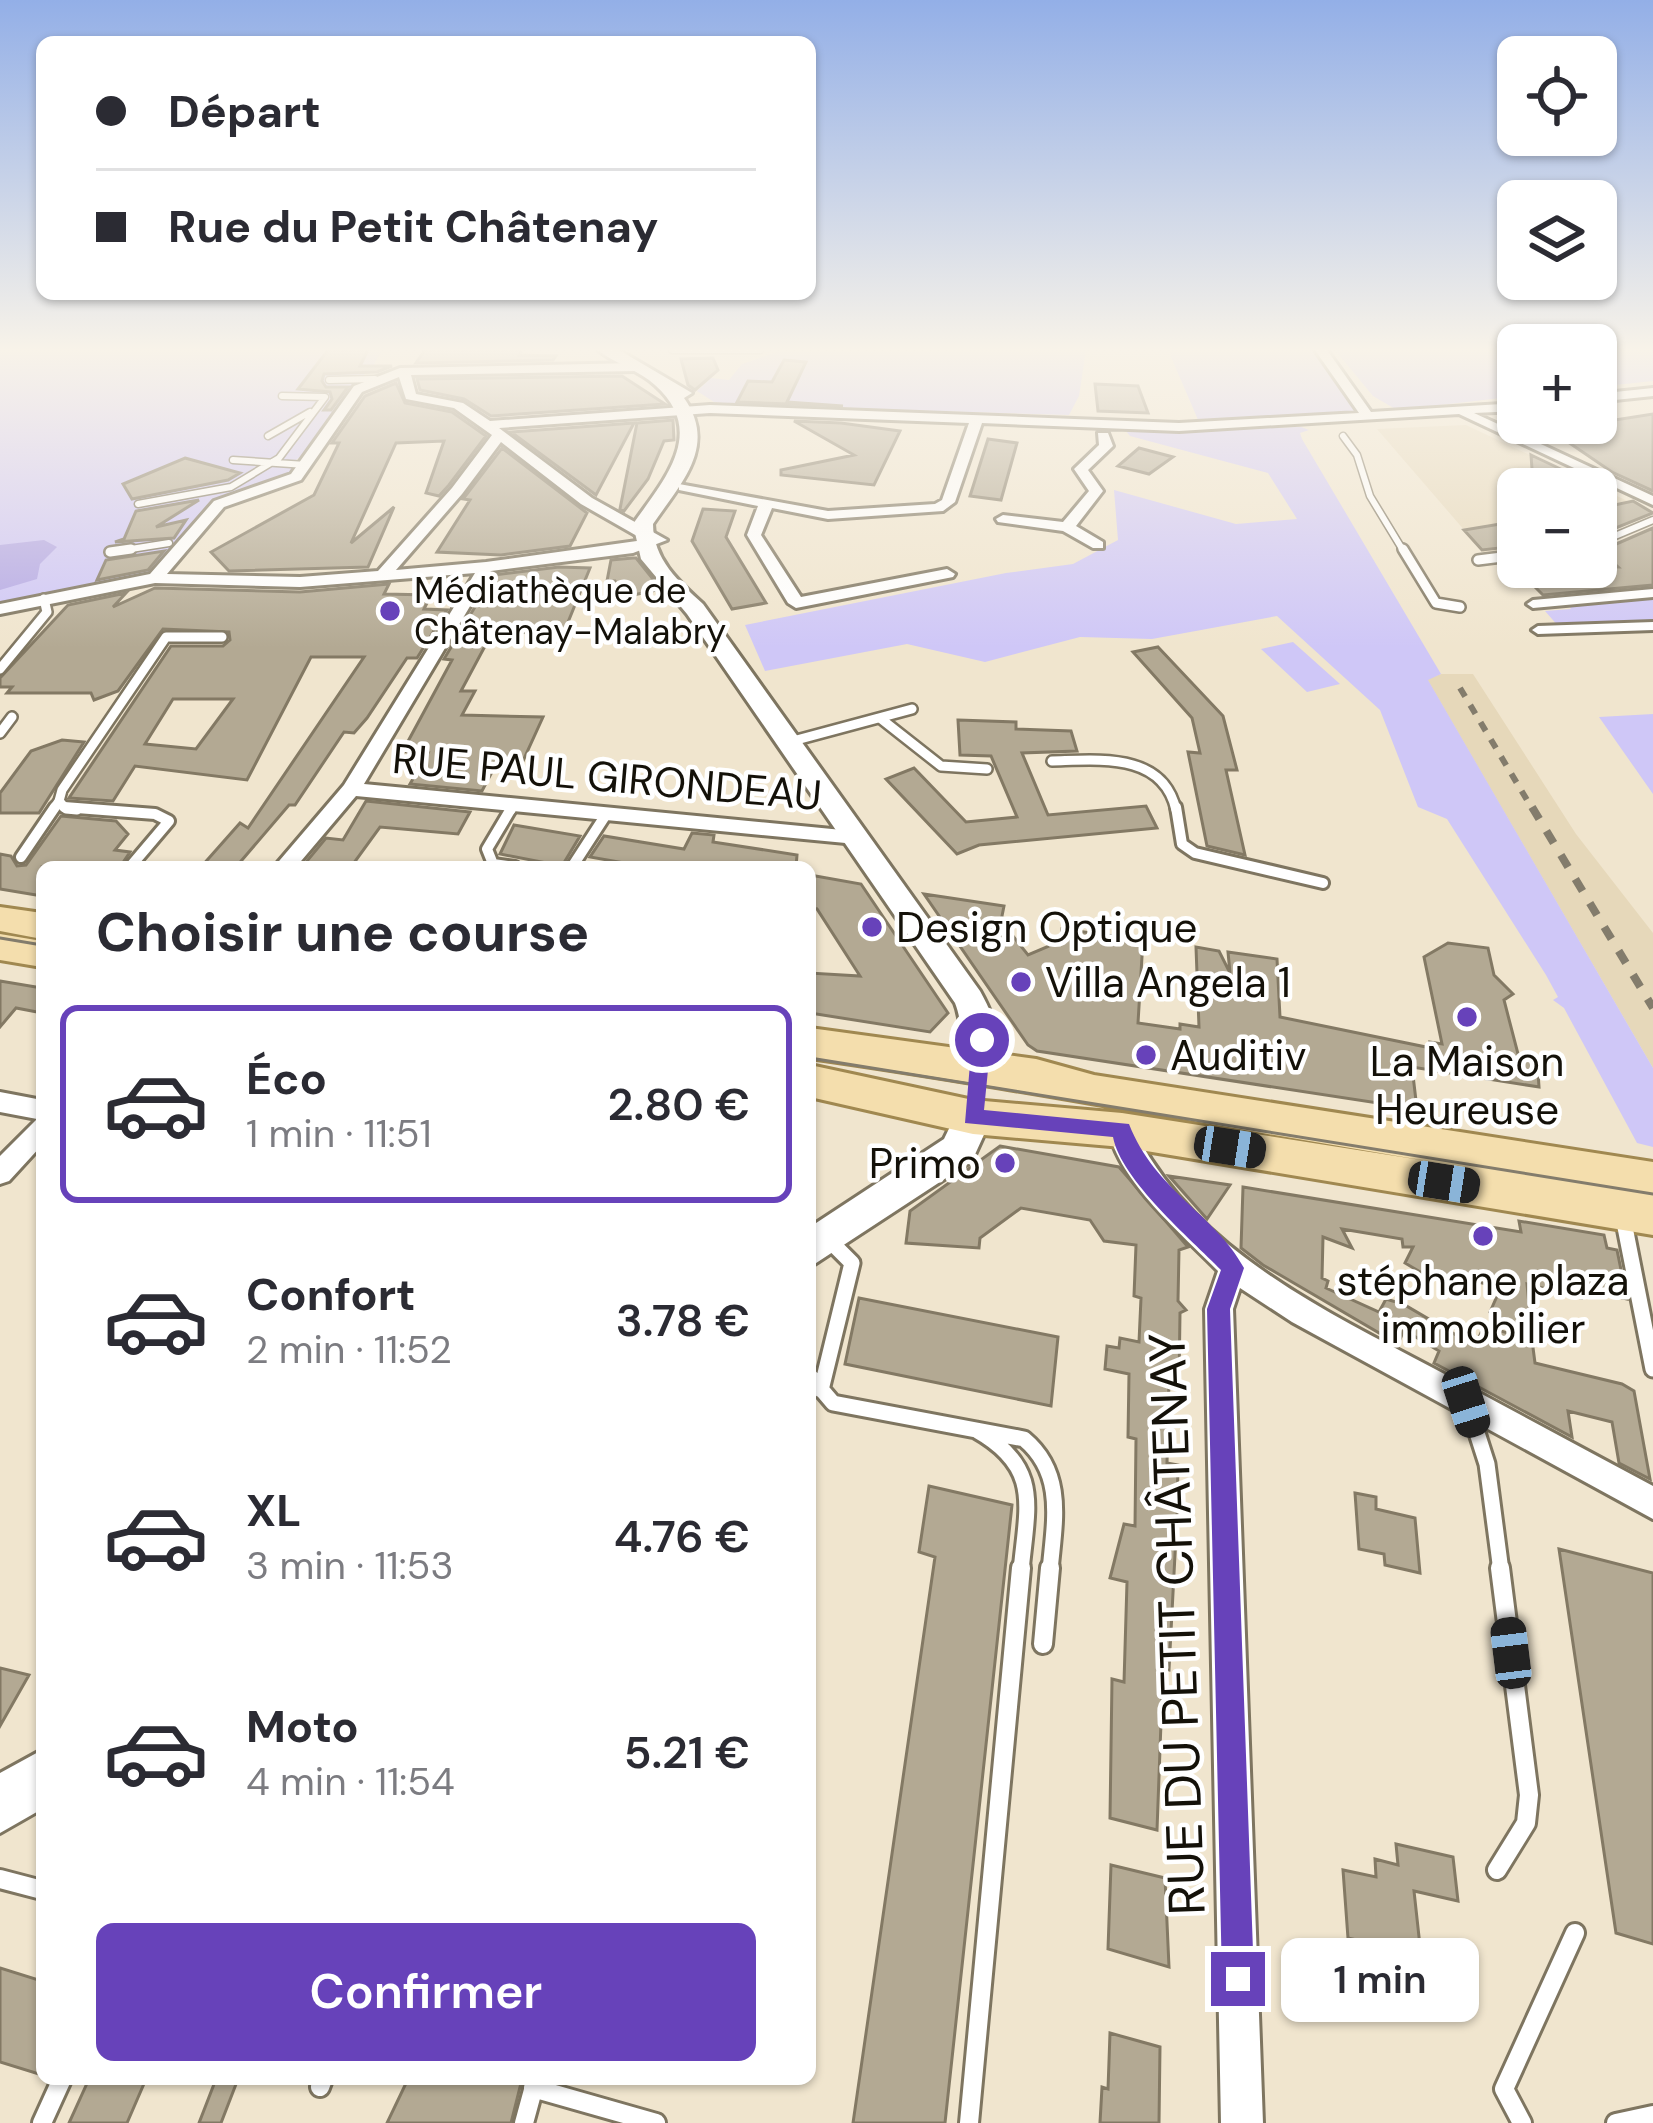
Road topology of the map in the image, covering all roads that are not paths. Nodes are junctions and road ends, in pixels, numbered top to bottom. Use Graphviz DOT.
graph roads {
  1 [pos="283,449"];
  2 [pos="317,449"];
  3 [pos="490,449"];
  4 [pos="515,449"];
  5 [pos="693,449"];
  6 [pos="703,449"];
  7 [pos="967,449"];
  8 [pos="1103,449"];
  9 [pos="1353,449"];
  10 [pos="1543,449"];
  11 [pos="233,460"];
  12 [pos="273,462"];
  13 [pos="306,465"];
  14 [pos="684,487"];
  15 [pos="1653,500"];
  16 [pos="138,504"];
  17 [pos="766,504"];
  18 [pos="1003,520"];
  19 [pos="1653,520"];
  20 [pos="1067,527"];
  21 [pos="1617,535"];
  22 [pos="649,540"];
  23 [pos="169,543"];
  24 [pos="1098,545"];
  25 [pos="110,552"];
  26 [pos="1497,558"];
  27 [pos="1478,560"];
  28 [pos="486,567"];
  29 [pos="947,574"];
  30 [pos="382,576"];
  31 [pos="155,578"];
  32 [pos="1653,593"];
  33 [pos="44,599"];
  34 [pos="1533,604"];
  35 [pos="1460,607"];
  36 [pos="0,609"];
  37 [pos="1653,626"];
  38 [pos="1538,630"];
  39 [pos="222,638"];
  40 [pos="0,669"];
  41 [pos="912,709"];
  42 [pos="12,717"];
  43 [pos="880,718"];
  44 [pos="0,733"];
  45 [pos="789,742"];
  46 [pos="1052,760"];
  47 [pos="987,769"];
  48 [pos="351,789"];
  49 [pos="58,801"];
  50 [pos="514,804"];
  51 [pos="607,813"];
  52 [pos="856,837"];
  53 [pos="21,857"];
  54 [pos="135,861"];
  55 [pos="289,861"];
  56 [pos="492,861"];
  57 [pos="576,861"];
  58 [pos="1323,883"];
  59 [pos="0,919"];
  60 [pos="36,925"];
  61 [pos="0,947"];
  62 [pos="36,953"];
  63 [pos="816,1044"];
  64 [pos="981,1066"];
  65 [pos="816,1082"];
  66 [pos="0,1102"];
  67 [pos="36,1109"];
  68 [pos="973,1117"];
  69 [pos="1122,1130"];
  70 [pos="36,1134"];
  71 [pos="0,1173"];
  72 [pos="1653,1180"];
  73 [pos="1637,1214"];
  74 [pos="818,1243"];
  75 [pos="1233,1268"];
  76 [pos="1653,1369"];
  77 [pos="816,1383"];
  78 [pos="1466,1402"];
  79 [pos="976,1430"];
  80 [pos="1653,1503"];
  81 [pos="1043,1644"];
  82 [pos="36,1781"];
  83 [pos="0,1805"];
  84 [pos="1497,1870"];
  85 [pos="0,1879"];
  86 [pos="36,1889"];
  87 [pos="1575,1933"];
  88 [pos="59,2085"];
  89 [pos="535,2085"];
  90 [pos="538,2085"];
  91 [pos="1653,2115"];
  92 [pos="42,2123"];
  93 [pos="524,2123"];
  94 [pos="656,2123"];
  95 [pos="968,2123"];
  96 [pos="1242,2123"];
  97 [pos="1522,2123"];
  98 [pos="1616,2123"];
  1 -- 12 [label="lane"];
  2 -- 13 [label="street"];
  3 -- 30 [label="street"];
  4 -- 22 [label="street"];
  5 -- 22 [label="street"];
  6 -- 14 [label="street"];
  7 -- 17 [label="street"];
  8 -- 20 [label="street"];
  9 -- 35 [label="lane"];
  10 -- 15 [label="street"];
  11 -- 12 [label="lane"];
  12 -- 13 [label="lane"];
  12 -- 16 [label="lane"];
  13 -- 31 [label="street"];
  14 -- 17 [label="street"];
  14 -- 22 [label="street"];
  17 -- 29 [label="street"];
  18 -- 20 [label="street"];
  19 -- 21 [label="lane"];
  20 -- 24 [label="street"];
  22 -- 28 [label="street"];
  22 -- 45 [label="street"];
  23 -- 25 [label="lane"];
  26 -- 27 [label="lane"];
  28 -- 30 [label="street"];
  28 -- 48 [label="street"];
  30 -- 31 [label="street"];
  31 -- 33 [label="street"];
  32 -- 34 [label="street"];
  33 -- 36 [label="street"];
  33 -- 40 [label="lane"];
  37 -- 38 [label="street"];
  39 -- 49 [label="lane"];
  41 -- 43 [label="lane"];
  42 -- 44 [label="lane"];
  43 -- 45 [label="lane"];
  43 -- 47 [label="lane"];
  45 -- 52 [label="street"];
  46 -- 58 [label="lane"];
  48 -- 50 [label="street, RUE PAUL GIRONDEAU"];
  48 -- 55 [label="street"];
  49 -- 53 [label="lane"];
  49 -- 54 [label="lane"];
  50 -- 51 [label="street, RUE PAUL GIRONDEAU"];
  50 -- 56 [label="lane"];
  51 -- 52 [label="street, RUE PAUL GIRONDEAU"];
  51 -- 57 [label="lane"];
  52 -- 64 [label="street"];
  59 -- 60 [label="main road"];
  61 -- 62 [label="main road"];
  63 -- 64 [label="main road"];
  64 -- 68 [label="main road"];
  64 -- 72 [label="main road"];
  65 -- 68 [label="main road"];
  66 -- 67 [label="street"];
  68 -- 69 [label="main road"];
  68 -- 74 [label="main road"];
  69 -- 73 [label="main road"];
  69 -- 75 [label="street"];
  70 -- 71 [label="street"];
  73 -- 76 [label="lane"];
  74 -- 77 [label="lane"];
  75 -- 78 [label="street"];
  75 -- 96 [label="street, RUE DU PETIT CHÂTENAY"];
  77 -- 79 [label="lane"];
  78 -- 80 [label="street"];
  78 -- 84 [label="lane"];
  79 -- 81 [label="lane"];
  79 -- 95 [label="lane"];
  82 -- 83 [label="main road"];
  85 -- 86 [label="lane"];
  87 -- 97 [label="lane"];
  88 -- 92 [label="lane"];
  89 -- 93 [label="lane"];
  90 -- 94 [label="lane"];
  91 -- 98 [label="lane"];
}
